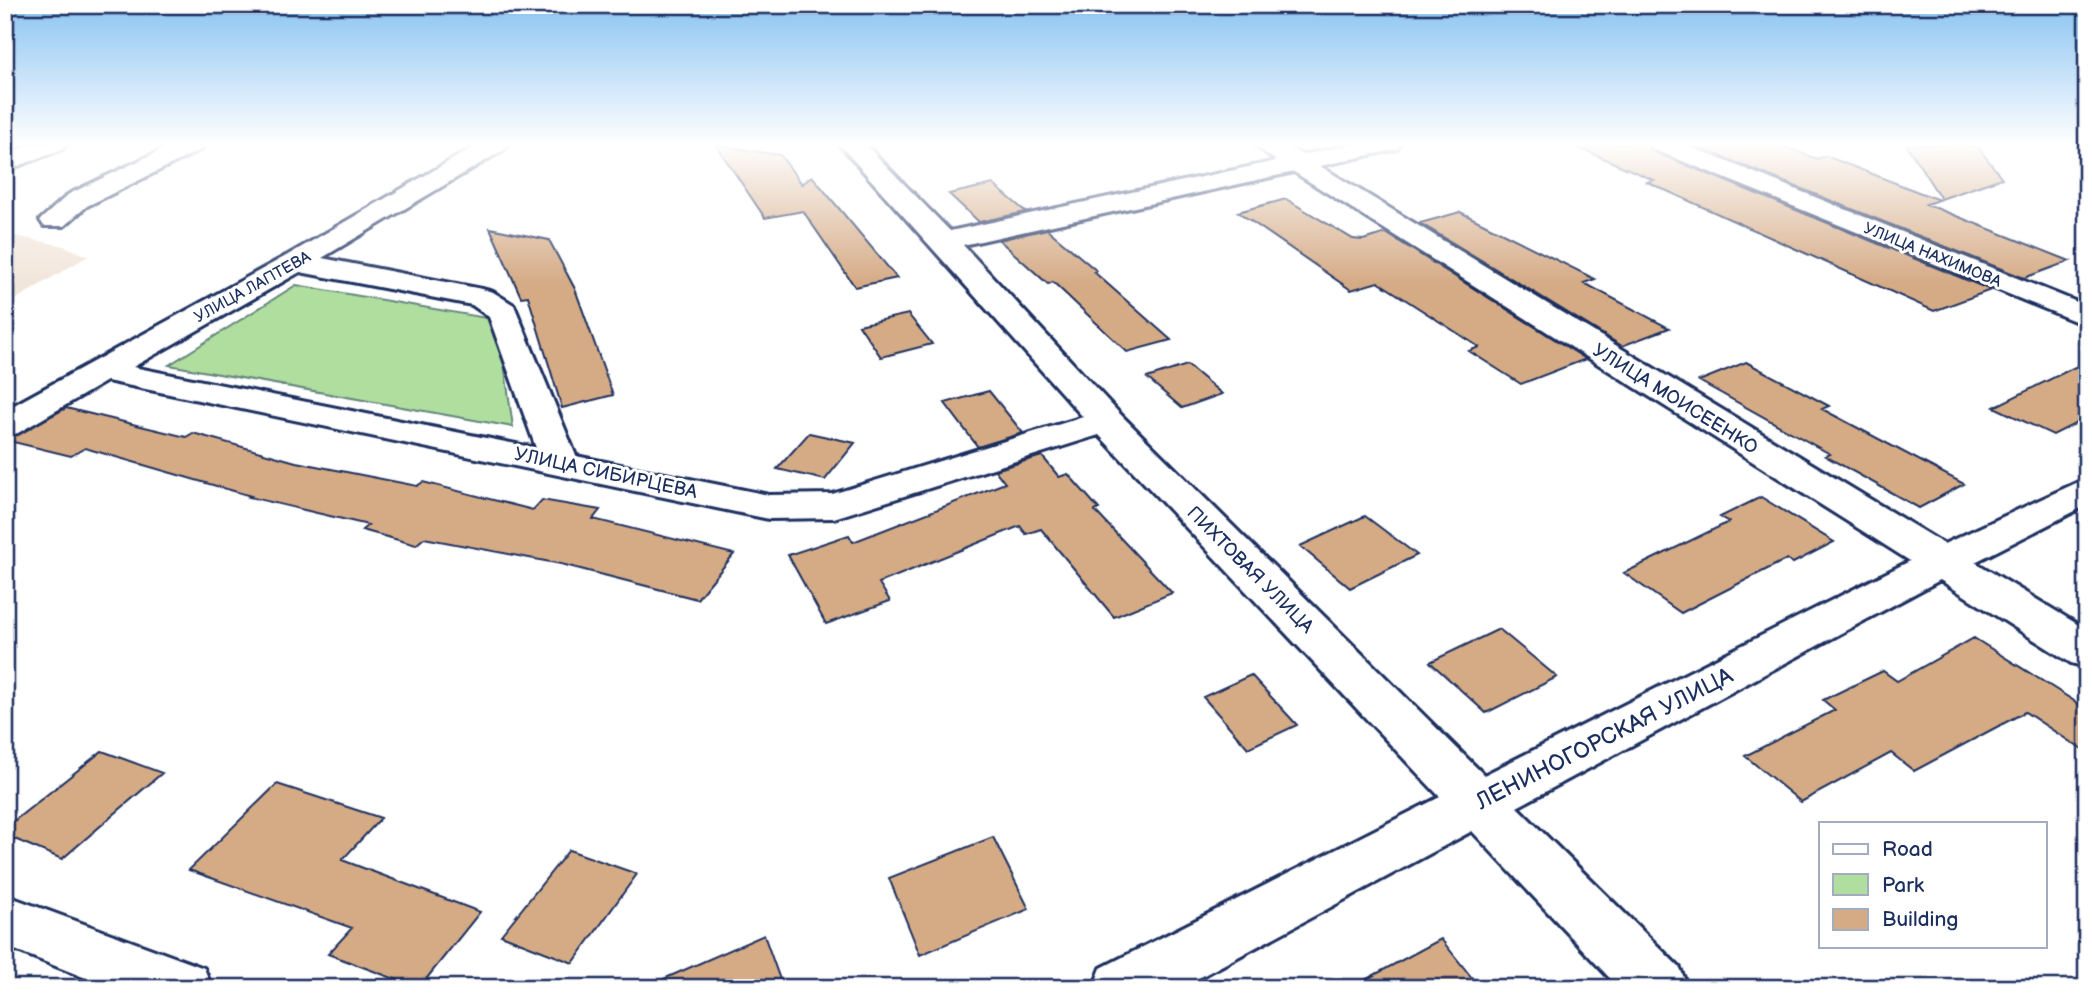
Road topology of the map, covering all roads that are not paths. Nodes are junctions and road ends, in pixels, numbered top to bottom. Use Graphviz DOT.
graph roads {
  1 [pos="98,190"];
  2 [pos="417,190"];
  3 [pos="895,190"];
  4 [pos="1180,190"];
  5 [pos="1339,190"];
  6 [pos="1776,190"];
  7 [pos="54,220"];
  8 [pos="944,241"];
  9 [pos="296,262"];
  10 [pos="2087,317"];
  11 [pos="100,370"];
  12 [pos="1106,421"];
  13 [pos="5,425"];
  14 [pos="560,462"];
  15 [pos="2087,490"];
  16 [pos="1941,562"];
  17 [pos="2087,651"];
  18 [pos="1480,802"];
  19 [pos="5,920"];
  20 [pos="183,988"];
  21 [pos="1122,988"];
  22 [pos="1659,988"];
  1 -- 7 [label="street"];
  2 -- 9 [label="street, УЛИЦА ЛАПТЕВА"];
  3 -- 8 [label="street, ПИХТОВАЯ УЛИЦА"];
  4 -- 8 [label="street"];
  5 -- 16 [label="street, УЛИЦА МОИСЕЕНКО"];
  6 -- 10 [label="street, УЛИЦА НАХИМОВА"];
  8 -- 12 [label="street, ПИХТОВАЯ УЛИЦА"];
  9 -- 11 [label="street, УЛИЦА ЛАПТЕВА"];
  9 -- 14 [label="street"];
  11 -- 13 [label="street, УЛИЦА ЛАПТЕВА"];
  11 -- 14 [label="street, УЛИЦА СИБИРЦЕВА"];
  12 -- 14 [label="street, УЛИЦА СИБИРЦЕВА"];
  12 -- 18 [label="street, ПИХТОВАЯ УЛИЦА"];
  15 -- 16 [label="street, ЛЕНИНОГОРСКАЯ УЛИЦА"];
  16 -- 17 [label="street, УЛИЦА МОИСЕЕНКО"];
  16 -- 18 [label="street, ЛЕНИНОГОРСКАЯ УЛИЦА"];
  18 -- 21 [label="street, ЛЕНИНОГОРСКАЯ УЛИЦА"];
  18 -- 22 [label="street, ПИХТОВАЯ УЛИЦА"];
  19 -- 20 [label="street"];
}
